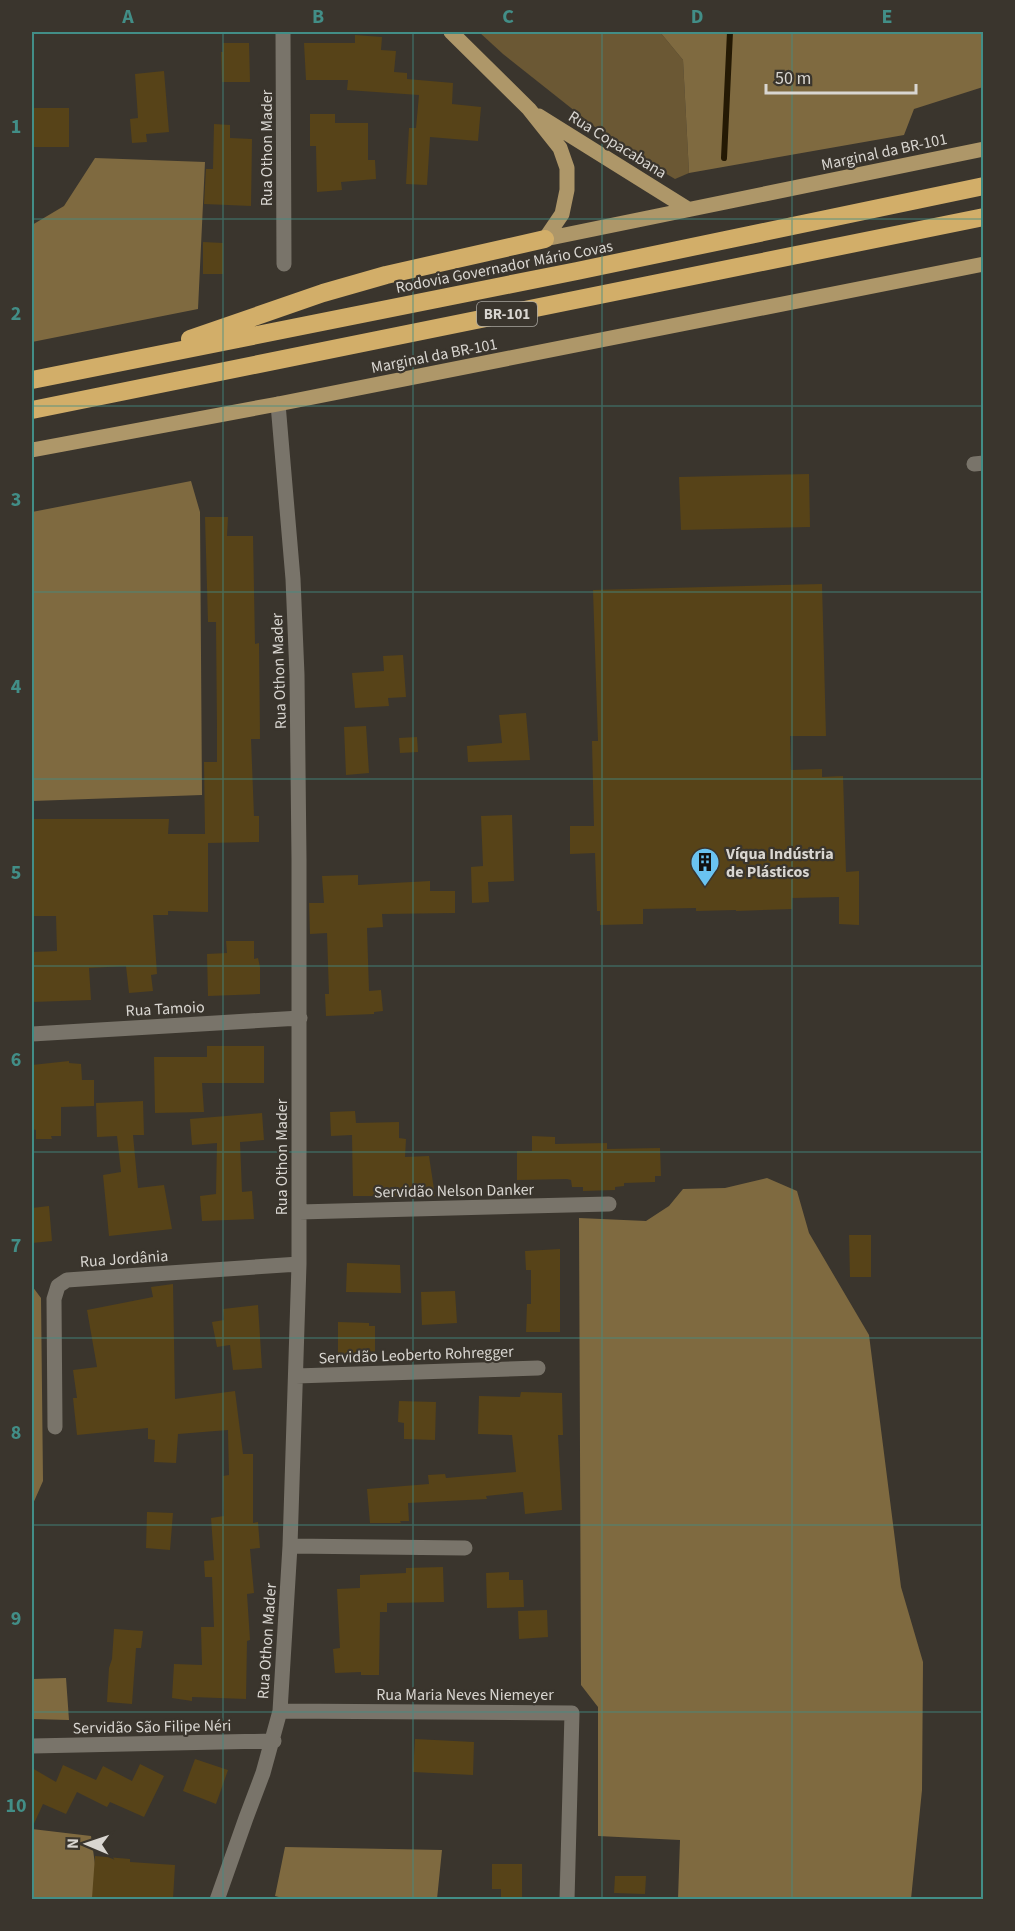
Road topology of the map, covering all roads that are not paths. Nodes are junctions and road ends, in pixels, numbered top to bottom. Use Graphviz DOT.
graph roads {
  1 [pos="283,32"];
  2 [pos="451,32"];
  3 [pos="529,109"];
  4 [pos="984,149"];
  5 [pos="984,186"];
  6 [pos="688,209"];
  7 [pos="984,217"];
  8 [pos="546,238"];
  9 [pos="284,264"];
  10 [pos="984,264"];
  11 [pos="124,362"];
  12 [pos="32,380"];
  13 [pos="278,404"];
  14 [pos="32,410"];
  15 [pos="32,450"];
  16 [pos="300,1018"];
  17 [pos="32,1034"];
  18 [pos="609,1204"];
  19 [pos="299,1212"];
  20 [pos="299,1264"];
  21 [pos="538,1368"];
  22 [pos="296,1376"];
  23 [pos="56,1427"];
  24 [pos="290,1546"];
  25 [pos="465,1548"];
  26 [pos="280,1711"];
  27 [pos="274,1741"];
  28 [pos="32,1746"];
  29 [pos="217,1899"];
  30 [pos="567,1899"];
  1 -- 9 [label="street, Rua Othon Mader"];
  2 -- 3 [label="main road, Rua Copacabana"];
  3 -- 6 [label="main road, Rua Copacabana"];
  3 -- 8 [label="main road, Rua Copacabana"];
  4 -- 6 [label="main road, Marginal da BR-101"];
  5 -- 11 [label="highway, Rodovia Governador Mário Covas / BR-101"];
  6 -- 8 [label="main road, Marginal da BR-101"];
  7 -- 14 [label="highway, BR-101"];
  8 -- 11 [label="highway"];
  10 -- 13 [label="main road, Marginal da BR-101"];
  11 -- 12 [label="highway, Rodovia Governador Mário Covas / BR-101"];
  13 -- 15 [label="main road, Marginal da BR-101"];
  13 -- 16 [label="street, Rua Othon Mader"];
  16 -- 17 [label="street, Rua Tamoio"];
  16 -- 19 [label="street, Rua Othon Mader"];
  18 -- 19 [label="street, Servidão Nelson Danker"];
  19 -- 20 [label="street, Rua Othon Mader"];
  20 -- 22 [label="street, Rua Othon Mader"];
  20 -- 23 [label="street, Rua Jordânia"];
  21 -- 22 [label="street, Servidão Leoberto Rohregger"];
  22 -- 24 [label="street, Rua Othon Mader"];
  24 -- 25 [label="street"];
  24 -- 26 [label="street, Rua Othon Mader"];
  26 -- 27 [label="street, Rua Othon Mader"];
  26 -- 30 [label="street, Rua Maria Neves Niemeyer"];
  27 -- 28 [label="street, Servidão São Filipe Néri"];
  27 -- 29 [label="street, Rua Othon Mader"];
}
